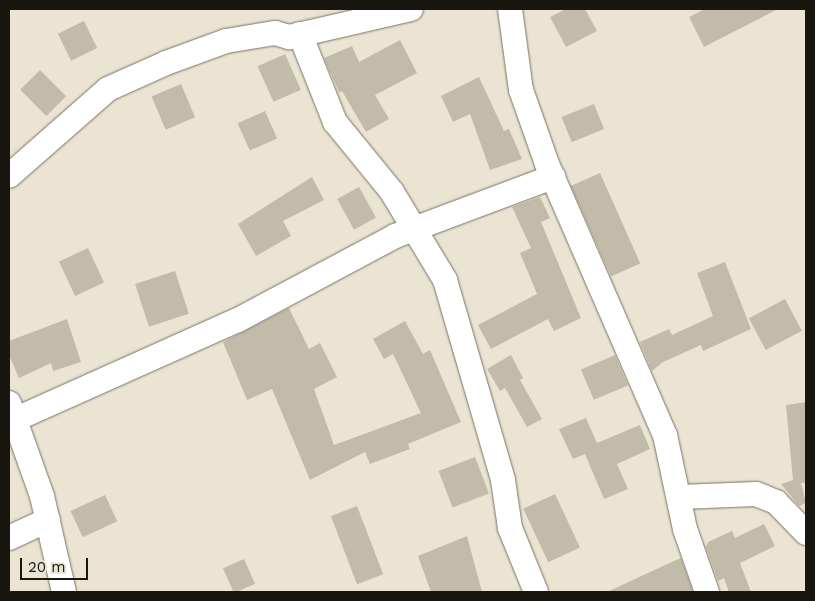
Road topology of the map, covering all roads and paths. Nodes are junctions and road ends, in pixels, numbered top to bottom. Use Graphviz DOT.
graph roads {
  1 [pos="411,9"];
  2 [pos="510,9"];
  3 [pos="300,34"];
  4 [pos="9,176"];
  5 [pos="553,176"];
  6 [pos="414,229"];
  7 [pos="11,412"];
  8 [pos="680,497"];
  9 [pos="48,520"];
  10 [pos="806,533"];
  11 [pos="9,538"];
  12 [pos="64,592"];
  13 [pos="536,592"];
  14 [pos="707,592"];
  1 -- 3 [label="street"];
  2 -- 5 [label="street"];
  3 -- 4 [label="street"];
  3 -- 6 [label="street"];
  5 -- 6 [label="street"];
  5 -- 8 [label="street"];
  6 -- 7 [label="street"];
  6 -- 13 [label="street"];
  7 -- 9 [label="street"];
  8 -- 10 [label="street"];
  8 -- 14 [label="street"];
  9 -- 11 [label="street"];
  9 -- 12 [label="street"];
}
